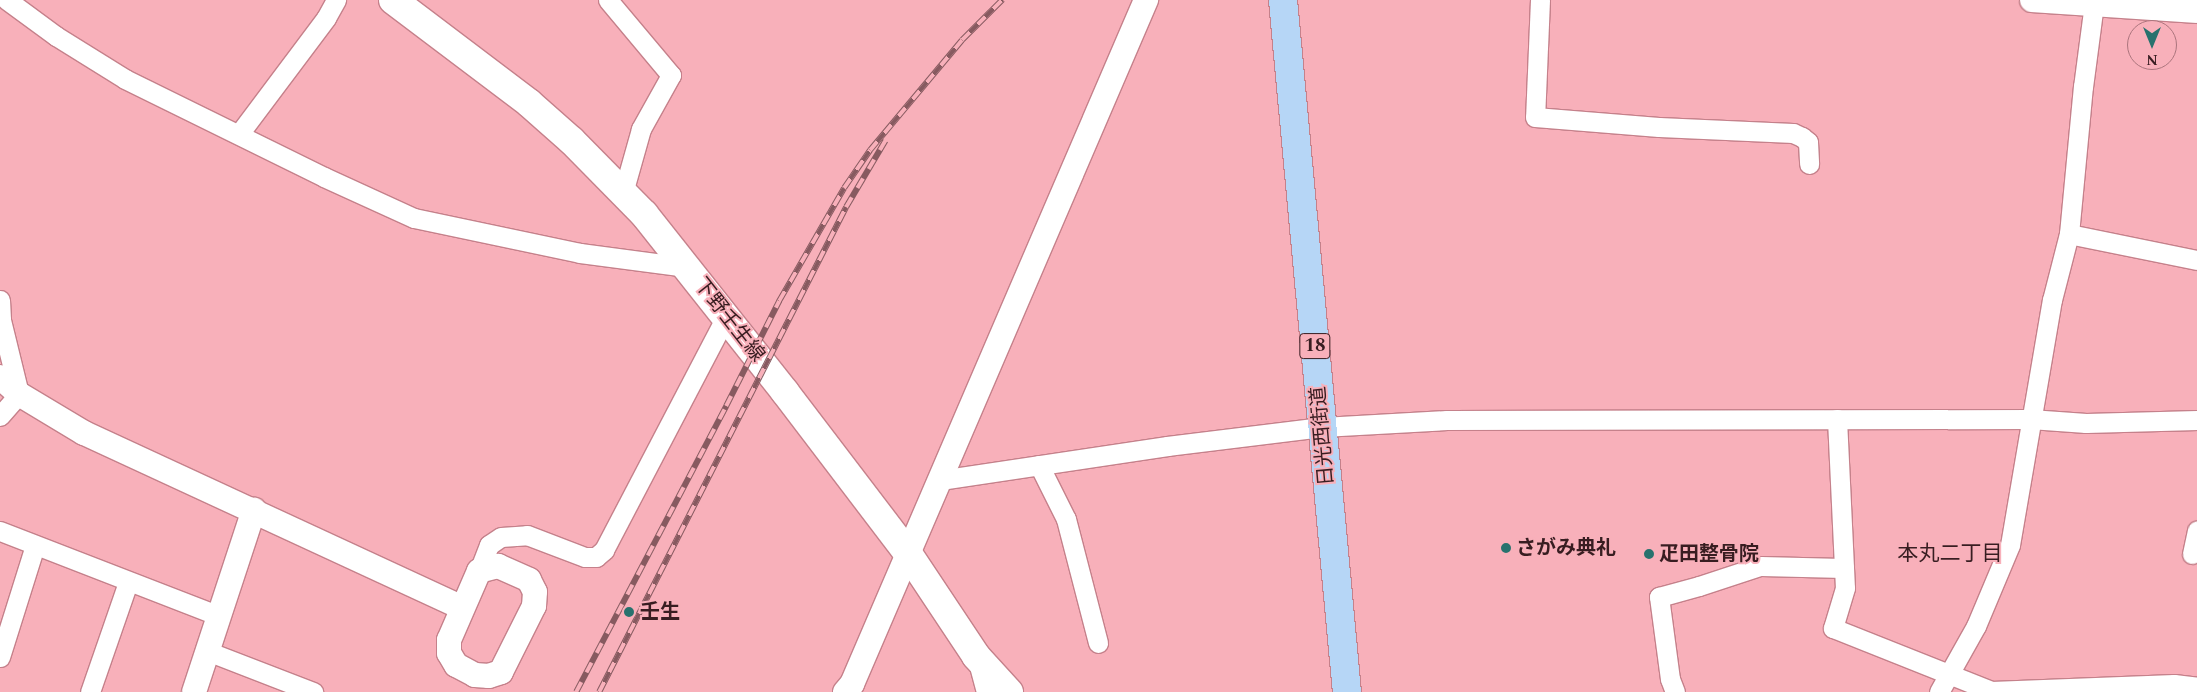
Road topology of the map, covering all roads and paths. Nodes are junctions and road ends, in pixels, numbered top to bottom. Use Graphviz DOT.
graph roads {
  1 [pos="7,0"];
  2 [pos="336,0"];
  3 [pos="393,0"];
  4 [pos="608,0"];
  5 [pos="1146,0"];
  6 [pos="1283,0"];
  7 [pos="1540,0"];
  8 [pos="2032,0"];
  9 [pos="2094,3"];
  10 [pos="2197,11"];
  11 [pos="239,134"];
  12 [pos="1809,164"];
  13 [pos="623,193"];
  14 [pos="2069,234"];
  15 [pos="2197,260"];
  16 [pos="687,267"];
  17 [pos="0,300"];
  18 [pos="726,317"];
  19 [pos="0,377"];
  20 [pos="19,394"];
  21 [pos="0,416"];
  22 [pos="1837,419"];
  23 [pos="2030,419"];
  24 [pos="2197,420"];
  25 [pos="1322,427"];
  26 [pos="1039,465"];
  27 [pos="940,480"];
  28 [pos="254,510"];
  29 [pos="0,531"];
  30 [pos="2197,531"];
  31 [pos="34,545"];
  32 [pos="908,552"];
  33 [pos="2192,554"];
  34 [pos="1844,568"];
  35 [pos="479,570"];
  36 [pos="128,582"];
  37 [pos="462,607"];
  38 [pos="219,616"];
  39 [pos="1098,643"];
  40 [pos="207,651"];
  41 [pos="976,656"];
  42 [pos="0,657"];
  43 [pos="1948,674"];
  44 [pos="2197,687"];
  45 [pos="304,690"];
  46 [pos="90,692"];
  47 [pos="194,692"];
  48 [pos="845,692"];
  49 [pos="986,692"];
  50 [pos="1009,692"];
  51 [pos="1347,692"];
  52 [pos="1675,692"];
  53 [pos="1939,692"];
  1 -- 11 [label="street"];
  2 -- 11 [label="street"];
  3 -- 13 [label="main road, 下野壬生線"];
  4 -- 13 [label="street"];
  5 -- 27 [label="street"];
  6 -- 25 [label="main road, 日光西街道 / 18"];
  7 -- 12 [label="street"];
  8 -- 9 [label="street"];
  9 -- 10 [label="street"];
  9 -- 14 [label="street"];
  11 -- 16 [label="street"];
  13 -- 16 [label="main road, 下野壬生線"];
  14 -- 15 [label="street"];
  14 -- 23 [label="street"];
  16 -- 18 [label="main road, 下野壬生線"];
  17 -- 20 [label="street"];
  18 -- 32 [label="main road, 下野壬生線"];
  18 -- 35 [label="street"];
  19 -- 20 [label="street"];
  20 -- 21 [label="street"];
  20 -- 28 [label="street"];
  22 -- 23 [label="street"];
  22 -- 25 [label="street"];
  22 -- 34 [label="street"];
  23 -- 24 [label="street"];
  23 -- 43 [label="street"];
  25 -- 26 [label="street"];
  25 -- 51 [label="main road, 日光西街道 / 18"];
  26 -- 27 [label="street"];
  26 -- 39 [label="street"];
  27 -- 32 [label="street"];
  28 -- 37 [label="street"];
  28 -- 38 [label="street"];
  29 -- 31 [label="street"];
  30 -- 33 [label="street"];
  31 -- 36 [label="street"];
  31 -- 42 [label="street"];
  32 -- 41 [label="main road, 下野壬生線"];
  32 -- 48 [label="street"];
  34 -- 43 [label="street"];
  34 -- 52 [label="street"];
  35 -- 37 [label="street"];
  35 -- 37 [label="street"];
  36 -- 38 [label="street"];
  36 -- 46 [label="street"];
  38 -- 40 [label="street"];
  40 -- 45 [label="street"];
  40 -- 47 [label="street"];
  41 -- 49 [label="street"];
  41 -- 50 [label="main road, 下野壬生線"];
  43 -- 44 [label="street"];
  43 -- 53 [label="street"];
}
